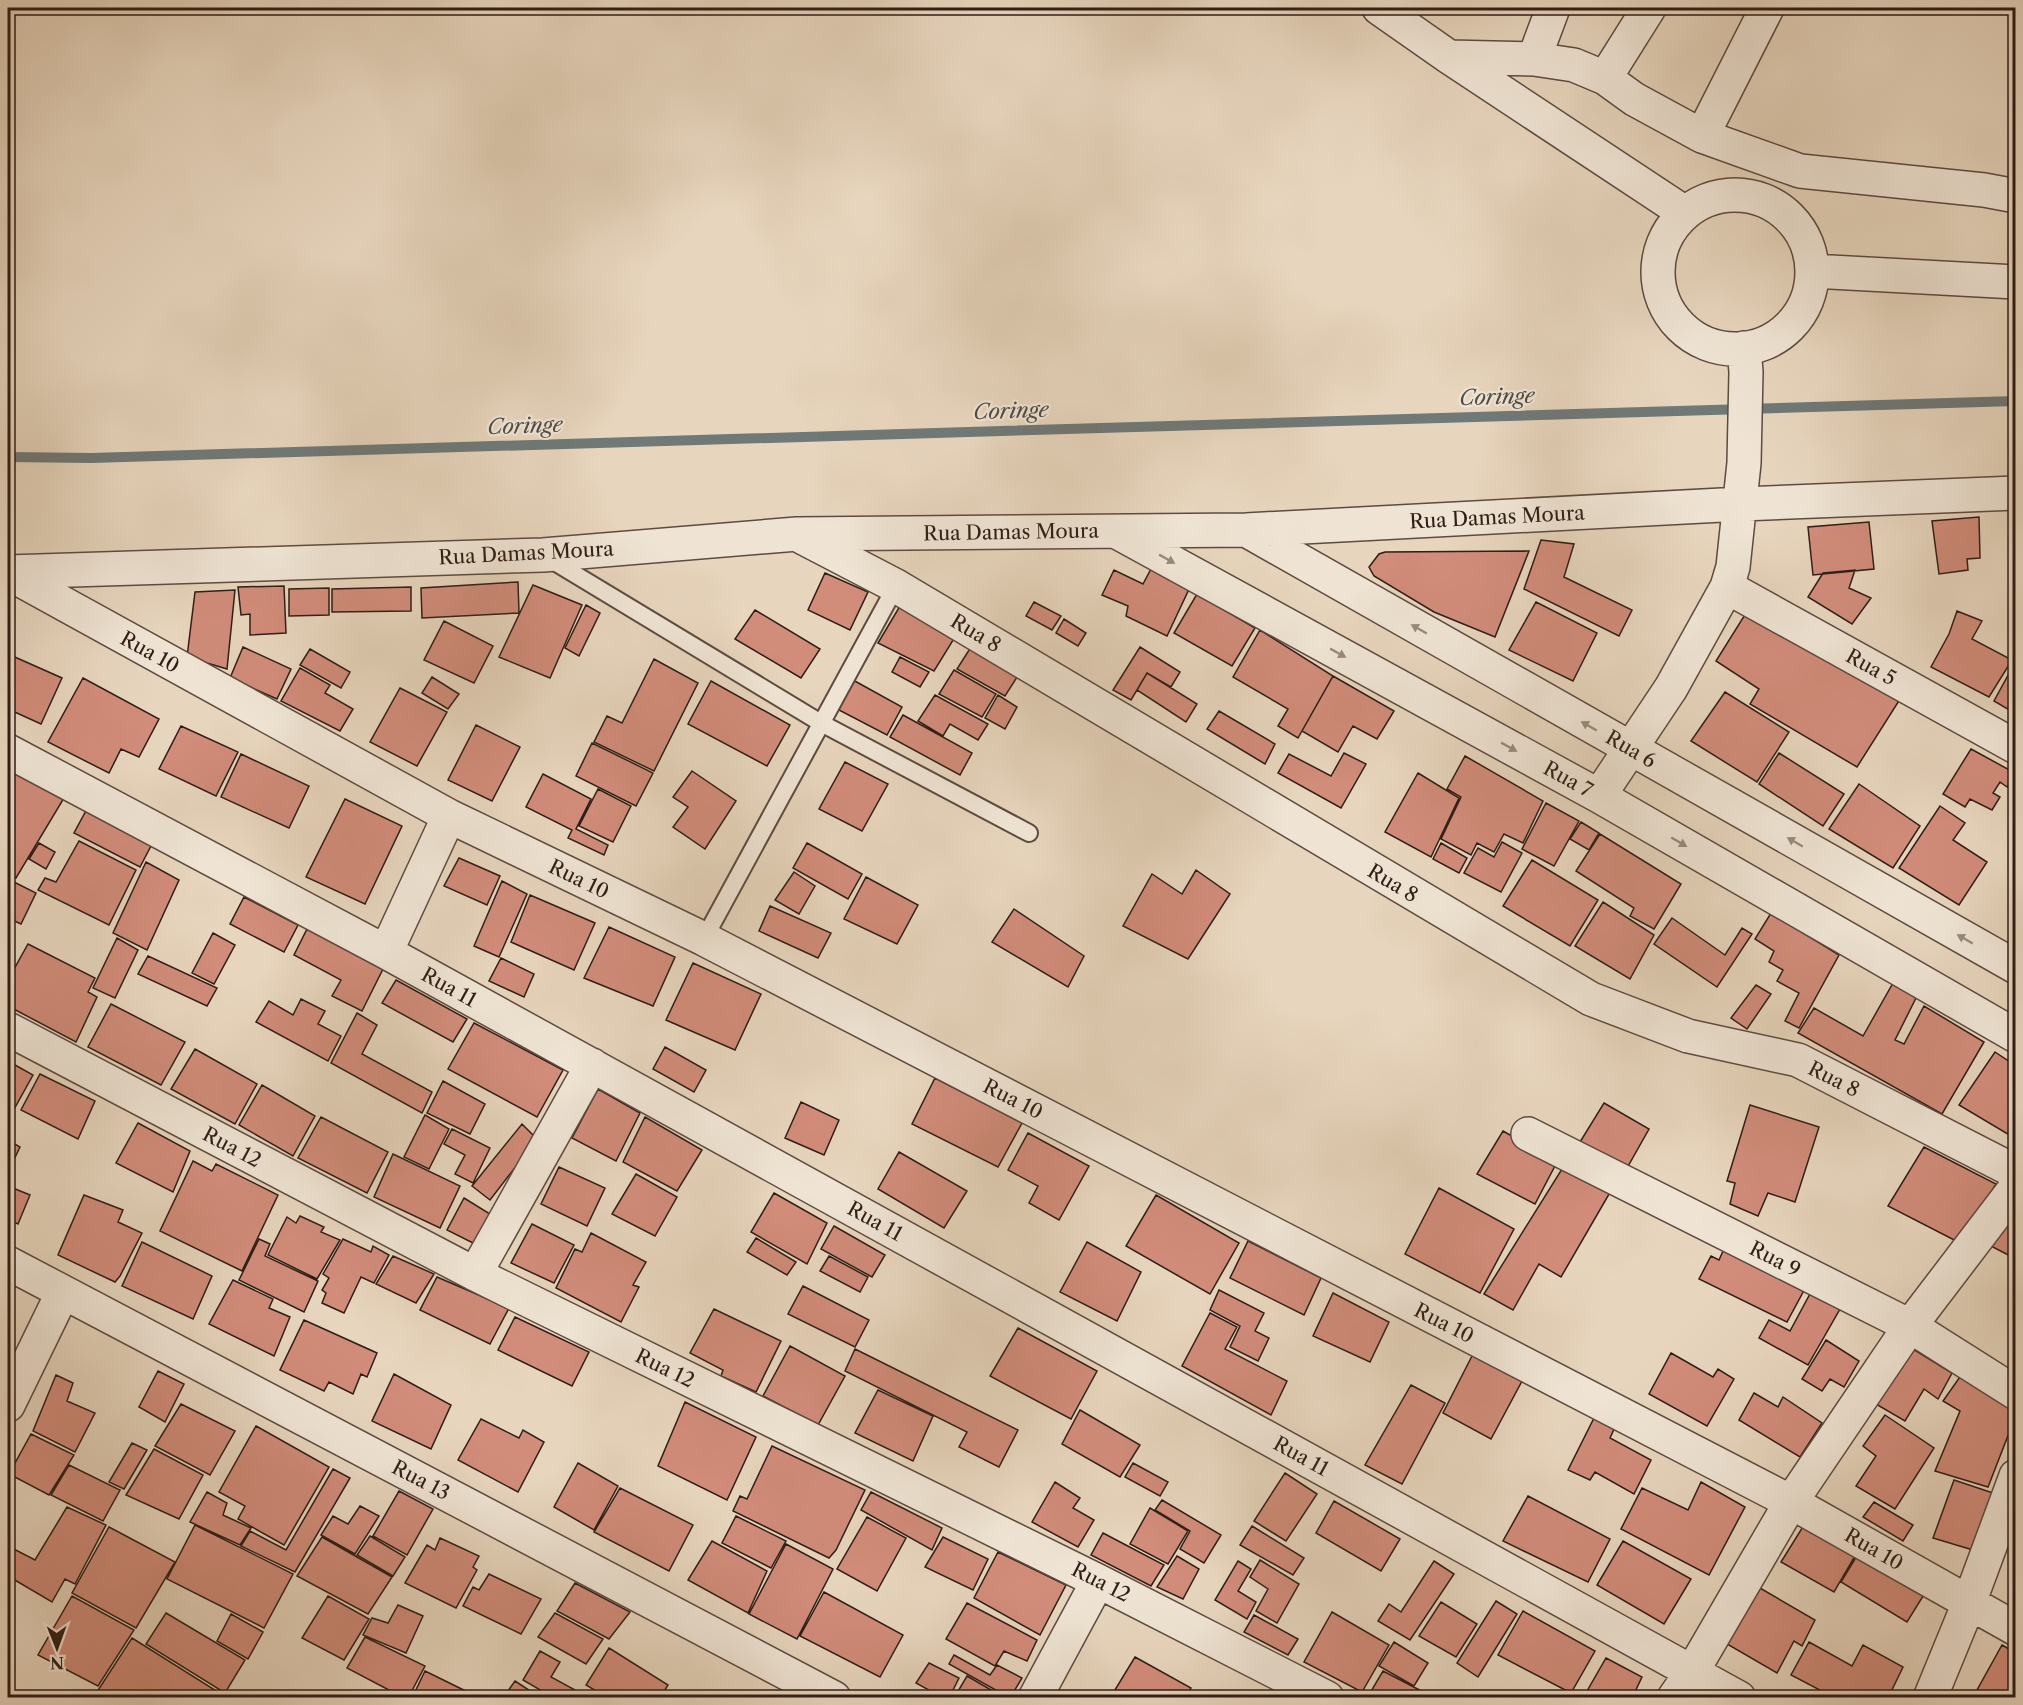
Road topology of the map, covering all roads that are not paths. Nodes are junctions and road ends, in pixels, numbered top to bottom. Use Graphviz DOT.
graph roads {
  1 [pos="1379,8"];
  2 [pos="1553,8"];
  3 [pos="1649,8"];
  4 [pos="1767,8"];
  5 [pos="1449,57"];
  6 [pos="1534,59"];
  7 [pos="1605,78"];
  8 [pos="1702,136"];
  9 [pos="2016,196"];
  10 [pos="1685,213"];
  11 [pos="1812,271"];
  12 [pos="2016,282"];
  13 [pos="1745,360"];
  14 [pos="2016,493"];
  15 [pos="1741,504"];
  16 [pos="1246,530"];
  17 [pos="1116,531"];
  18 [pos="797,534"];
  19 [pos="543,555"];
  20 [pos="8,573"];
  21 [pos="896,586"];
  22 [pos="1727,587"];
  23 [pos="821,723"];
  24 [pos="2016,747"];
  25 [pos="1629,749"];
  26 [pos="8,752"];
  27 [pos="1599,796"];
  28 [pos="449,816"];
  29 [pos="1029,833"];
  30 [pos="704,939"];
  31 [pos="386,952"];
  32 [pos="2016,968"];
  33 [pos="8,1029"];
  34 [pos="2016,1036"];
  35 [pos="592,1065"];
  36 [pos="1528,1134"];
  37 [pos="2016,1172"];
  38 [pos="2016,1187"];
  39 [pos="8,1263"];
  40 [pos="475,1274"];
  41 [pos="63,1292"];
  42 [pos="1910,1326"];
  43 [pos="2016,1393"];
  44 [pos="8,1405"];
  45 [pos="2016,1476"];
  46 [pos="1791,1502"];
  47 [pos="1098,1581"];
  48 [pos="1969,1603"];
  49 [pos="2016,1629"];
  50 [pos="1683,1685"];
  51 [pos="1321,1696"];
  52 [pos="834,1698"];
  53 [pos="1035,1698"];
  54 [pos="1739,1698"];
  55 [pos="1930,1698"];
  1 -- 5 [label="street"];
  2 -- 6 [label="street"];
  3 -- 7 [label="street"];
  4 -- 8 [label="street"];
  5 -- 6 [label="street"];
  5 -- 10 [label="street"];
  6 -- 7 [label="street"];
  7 -- 8 [label="street"];
  8 -- 9 [label="street"];
  10 -- 11 [label="street"];
  10 -- 13 [label="street"];
  11 -- 12 [label="street"];
  11 -- 13 [label="street"];
  13 -- 15 [label="street"];
  14 -- 15 [label="street, Rua Damas Moura"];
  15 -- 16 [label="street, Rua Damas Moura"];
  15 -- 22 [label="street"];
  16 -- 17 [label="street, Rua Damas Moura"];
  25 -- 16 [label="street, Rua 6, one-way"];
  17 -- 18 [label="street, Rua Damas Moura"];
  17 -- 27 [label="street, Rua 7, one-way"];
  18 -- 19 [label="street, Rua Damas Moura"];
  18 -- 21 [label="street, Rua 8"];
  19 -- 20 [label="street, Rua Damas Moura"];
  19 -- 23 [label="lane"];
  20 -- 28 [label="street, Rua 10"];
  21 -- 23 [label="lane"];
  21 -- 37 [label="street, Rua 8"];
  22 -- 24 [label="street, Rua 5"];
  22 -- 25 [label="street"];
  23 -- 29 [label="lane"];
  23 -- 30 [label="lane"];
  25 -- 27 [label="street"];
  32 -- 25 [label="street, Rua 6, one-way"];
  26 -- 31 [label="street, Rua 11"];
  27 -- 34 [label="street, Rua 7, one-way"];
  28 -- 30 [label="street, Rua 10"];
  28 -- 31 [label="street"];
  30 -- 46 [label="street, Rua 10"];
  31 -- 35 [label="street, Rua 11"];
  33 -- 40 [label="street, Rua 12"];
  35 -- 40 [label="street"];
  35 -- 50 [label="street, Rua 11"];
  36 -- 42 [label="street, Rua 9"];
  38 -- 42 [label="street"];
  39 -- 41 [label="street, Rua 13"];
  40 -- 47 [label="street, Rua 12"];
  41 -- 44 [label="street"];
  41 -- 52 [label="street, Rua 13"];
  42 -- 43 [label="street, Rua 9"];
  42 -- 46 [label="street"];
  45 -- 48 [label="street"];
  46 -- 48 [label="street, Rua 10"];
  46 -- 50 [label="street"];
  47 -- 51 [label="street, Rua 12"];
  47 -- 53 [label="street"];
  48 -- 49 [label="street, Rua 10"];
  48 -- 55 [label="street"];
  50 -- 54 [label="street, Rua 11"];
}
